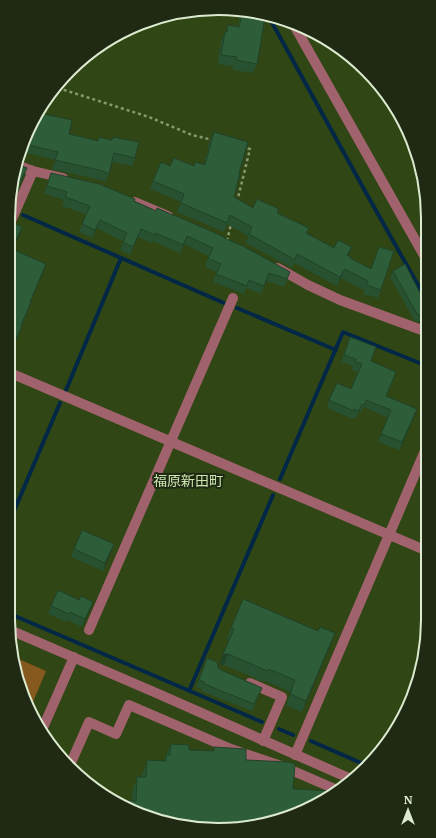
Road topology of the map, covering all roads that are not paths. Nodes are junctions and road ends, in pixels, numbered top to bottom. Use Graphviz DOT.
graph roads {
  1 [pos="297,31"];
  2 [pos="22,167"];
  3 [pos="33,171"];
  4 [pos="72,180"];
  5 [pos="123,196"];
  6 [pos="15,212"];
  7 [pos="174,218"];
  8 [pos="421,250"];
  9 [pos="272,264"];
  10 [pos="233,298"];
  11 [pos="421,330"];
  12 [pos="15,375"];
  13 [pos="171,442"];
  14 [pos="421,460"];
  15 [pos="389,534"];
  16 [pos="421,548"];
  17 [pos="89,630"];
  18 [pos="15,632"];
  19 [pos="74,657"];
  20 [pos="241,679"];
  21 [pos="44,725"];
  22 [pos="263,741"];
  23 [pos="295,755"];
  24 [pos="72,761"];
  25 [pos="347,777"];
  26 [pos="332,788"];
  1 -- 8 [label="street"];
  2 -- 3 [label="street"];
  3 -- 4 [label="street"];
  3 -- 6 [label="street"];
  5 -- 7 [label="street"];
  9 -- 11 [label="street"];
  10 -- 13 [label="street"];
  12 -- 13 [label="street"];
  13 -- 15 [label="street"];
  13 -- 17 [label="street"];
  14 -- 15 [label="street"];
  15 -- 16 [label="street"];
  15 -- 23 [label="street"];
  18 -- 19 [label="street"];
  19 -- 21 [label="street"];
  19 -- 22 [label="street"];
  20 -- 22 [label="street"];
  22 -- 23 [label="street"];
  23 -- 25 [label="street"];
  24 -- 26 [label="street"];
}
